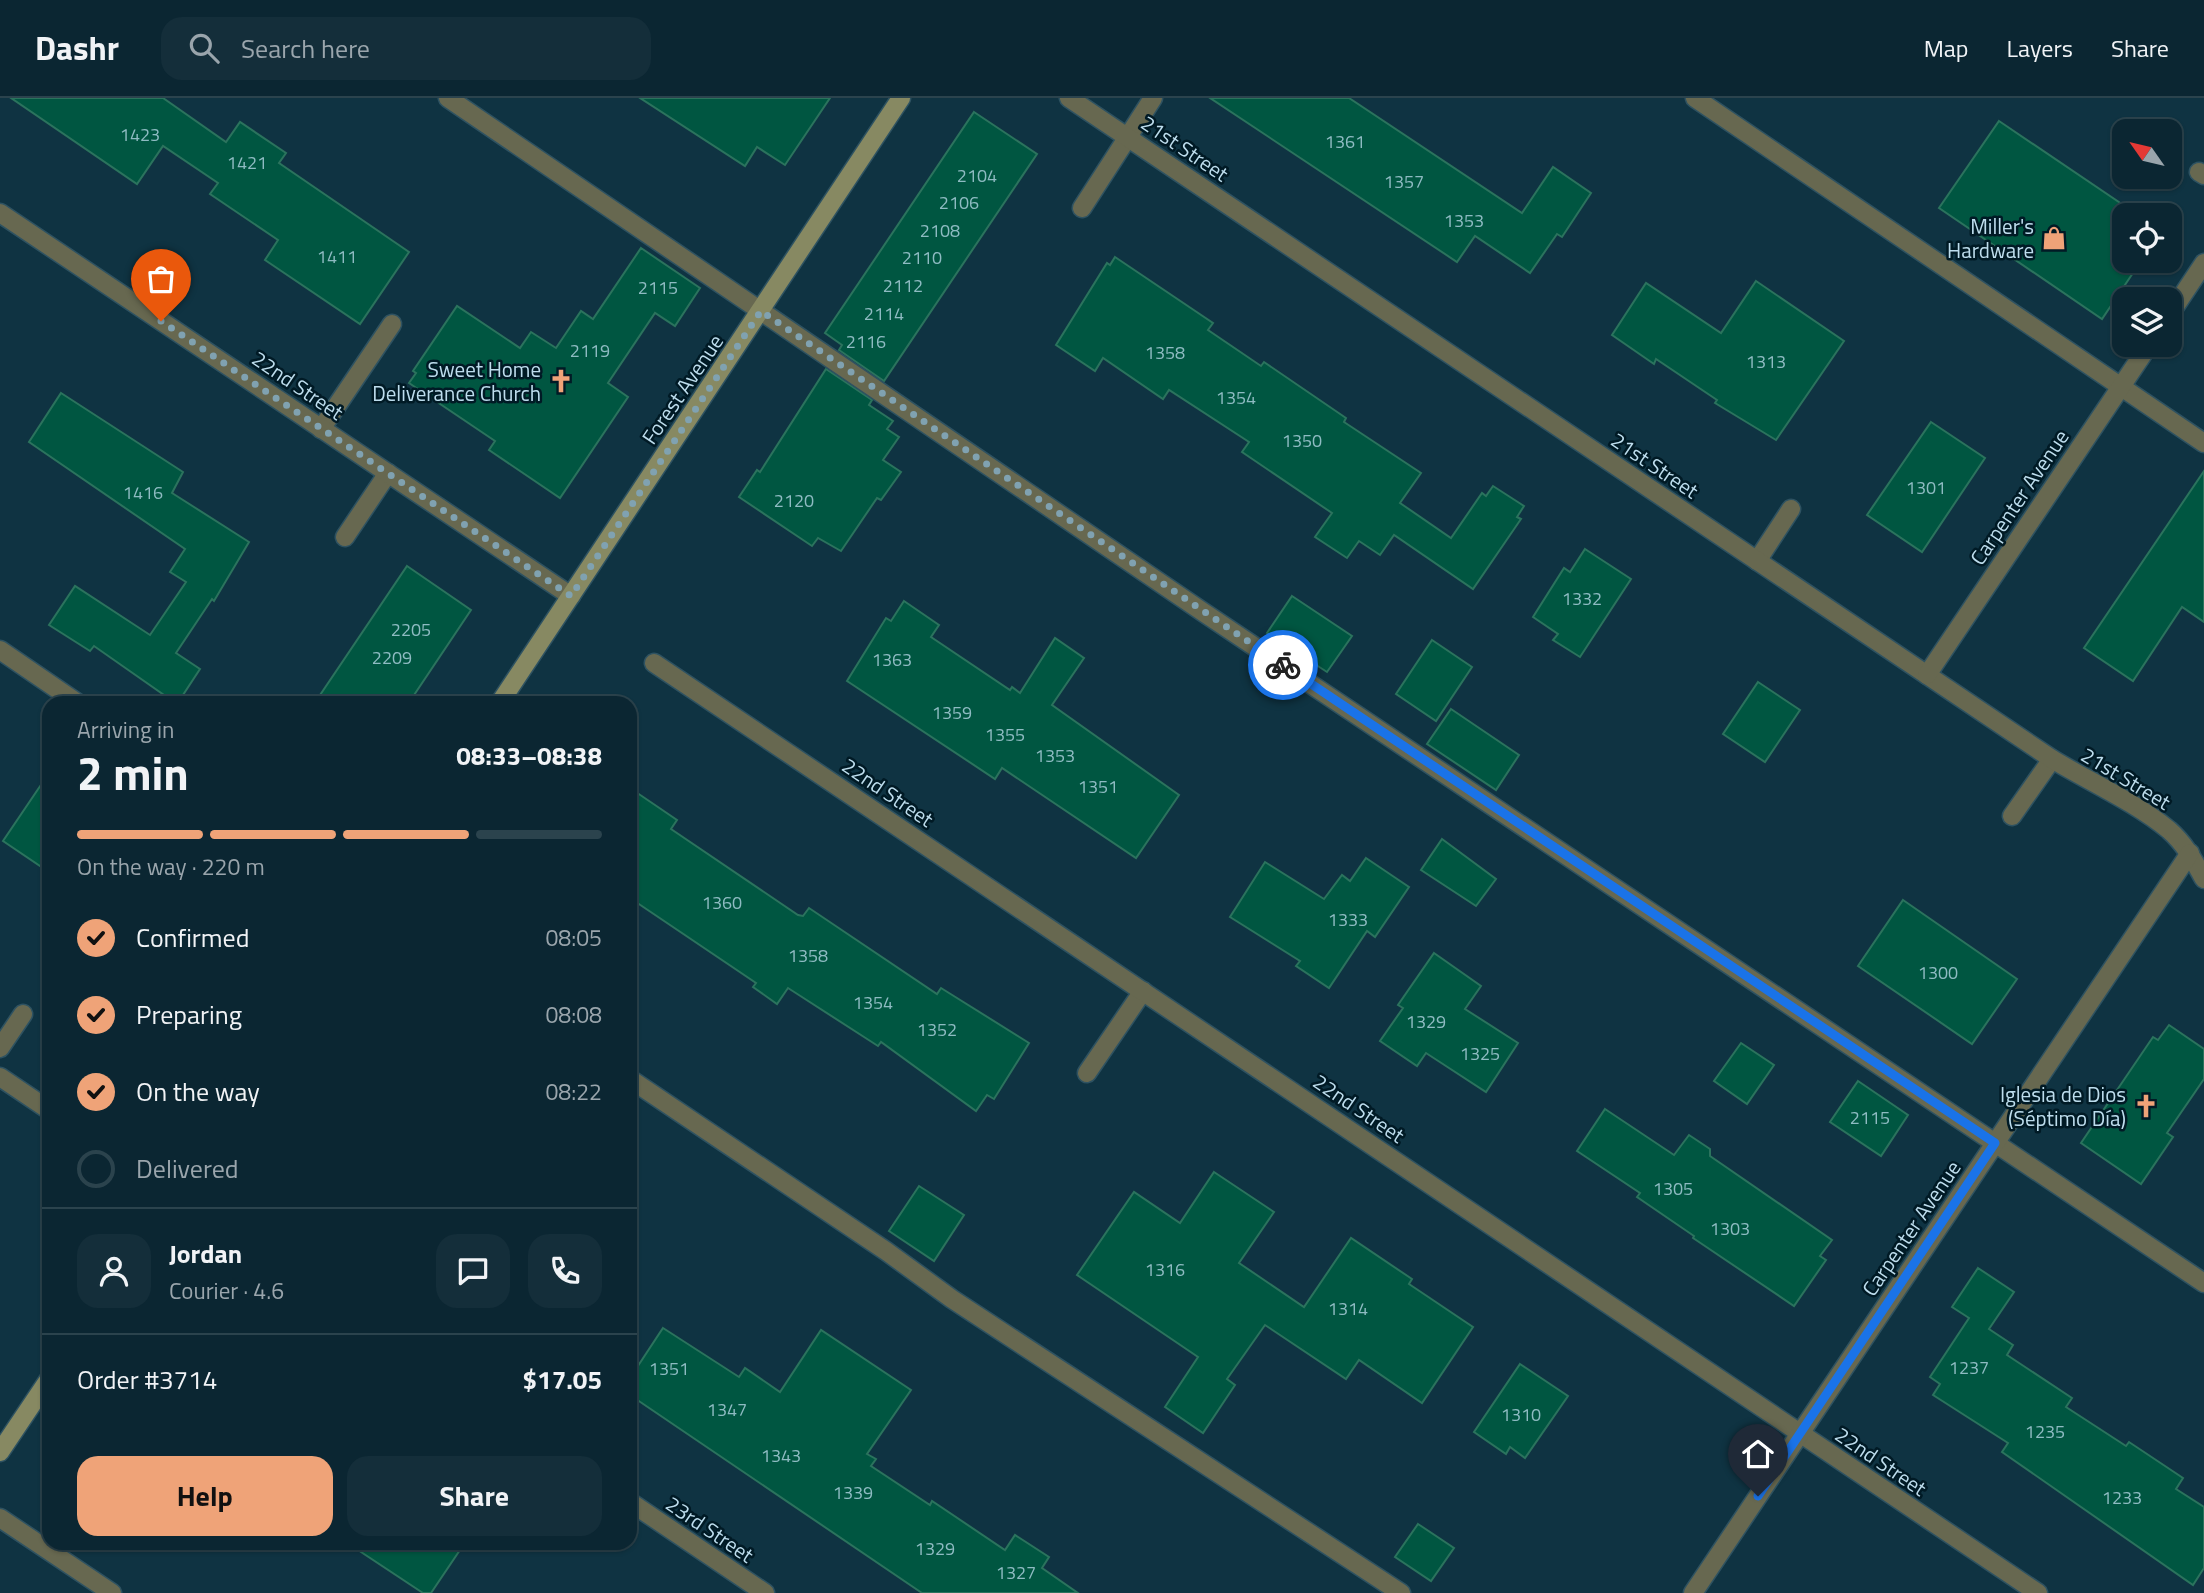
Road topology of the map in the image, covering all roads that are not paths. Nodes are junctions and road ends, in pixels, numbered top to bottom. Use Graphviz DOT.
graph roads {
  1 [pos="448,98"];
  2 [pos="901,98"];
  3 [pos="1069,98"];
  4 [pos="1153,98"];
  5 [pos="1695,98"];
  6 [pos="1127,136"];
  7 [pos="1082,208"];
  8 [pos="0,213"];
  9 [pos="2204,263"];
  10 [pos="2182,296"];
  11 [pos="761,311"];
  12 [pos="392,324"];
  13 [pos="2141,357"];
  14 [pos="2121,387"];
  15 [pos="321,429"];
  16 [pos="2204,443"];
  17 [pos="388,473"];
  18 [pos="1791,509"];
  19 [pos="345,537"];
  20 [pos="1757,561"];
  21 [pos="571,596"];
  22 [pos="0,650"];
  23 [pos="654,663"];
  24 [pos="1927,675"];
  25 [pos="67,696"];
  26 [pos="504,696"];
  27 [pos="2052,759"];
  28 [pos="2012,816"];
  29 [pos="2190,853"];
  30 [pos="2204,879"];
  31 [pos="1143,991"];
  32 [pos="23,1014"];
  33 [pos="0,1048"];
  34 [pos="1087,1073"];
  35 [pos="0,1077"];
  36 [pos="637,1084"];
  37 [pos="42,1105"];
  38 [pos="1995,1143"];
  39 [pos="2204,1283"];
  40 [pos="42,1389"];
  41 [pos="1800,1433"];
  42 [pos="0,1452"];
  43 [pos="637,1507"];
  44 [pos="0,1518"];
  45 [pos="42,1546"];
  46 [pos="48,1550"];
  47 [pos="112,1593"];
  48 [pos="765,1593"];
  49 [pos="1401,1593"];
  50 [pos="1693,1593"];
  51 [pos="2038,1593"];
  1 -- 11 [label="street"];
  2 -- 11 [label="main road, Forest Avenue"];
  3 -- 6 [label="street, 21st Street"];
  4 -- 6 [label="street"];
  5 -- 14 [label="street"];
  6 -- 7 [label="street"];
  6 -- 20 [label="street, 21st Street"];
  8 -- 15 [label="street, 22nd Street"];
  9 -- 10 [label="street"];
  11 -- 21 [label="main road, Forest Avenue"];
  11 -- 38 [label="street"];
  12 -- 15 [label="street"];
  13 -- 14 [label="street, Carpenter Avenue"];
  14 -- 16 [label="street"];
  14 -- 24 [label="street, Carpenter Avenue"];
  15 -- 17 [label="street, 22nd Street"];
  17 -- 19 [label="street"];
  17 -- 21 [label="street, 22nd Street"];
  18 -- 20 [label="street"];
  20 -- 24 [label="street, 21st Street"];
  21 -- 26 [label="main road, Forest Avenue"];
  22 -- 25 [label="street"];
  23 -- 31 [label="street, 22nd Street"];
  24 -- 27 [label="street, 21st Street"];
  27 -- 28 [label="street"];
  27 -- 29 [label="street, 21st Street"];
  29 -- 30 [label="street, 21st Street"];
  29 -- 38 [label="street, Carpenter Avenue"];
  31 -- 34 [label="street"];
  31 -- 41 [label="street, 22nd Street"];
  32 -- 33 [label="street"];
  35 -- 37 [label="street"];
  36 -- 49 [label="street"];
  38 -- 39 [label="street"];
  38 -- 41 [label="street, Carpenter Avenue"];
  40 -- 42 [label="main road"];
  41 -- 50 [label="street, Carpenter Avenue"];
  41 -- 51 [label="street, 22nd Street"];
  43 -- 48 [label="street, 23rd Street"];
  44 -- 45 [label="street"];
  46 -- 47 [label="street"];
}
